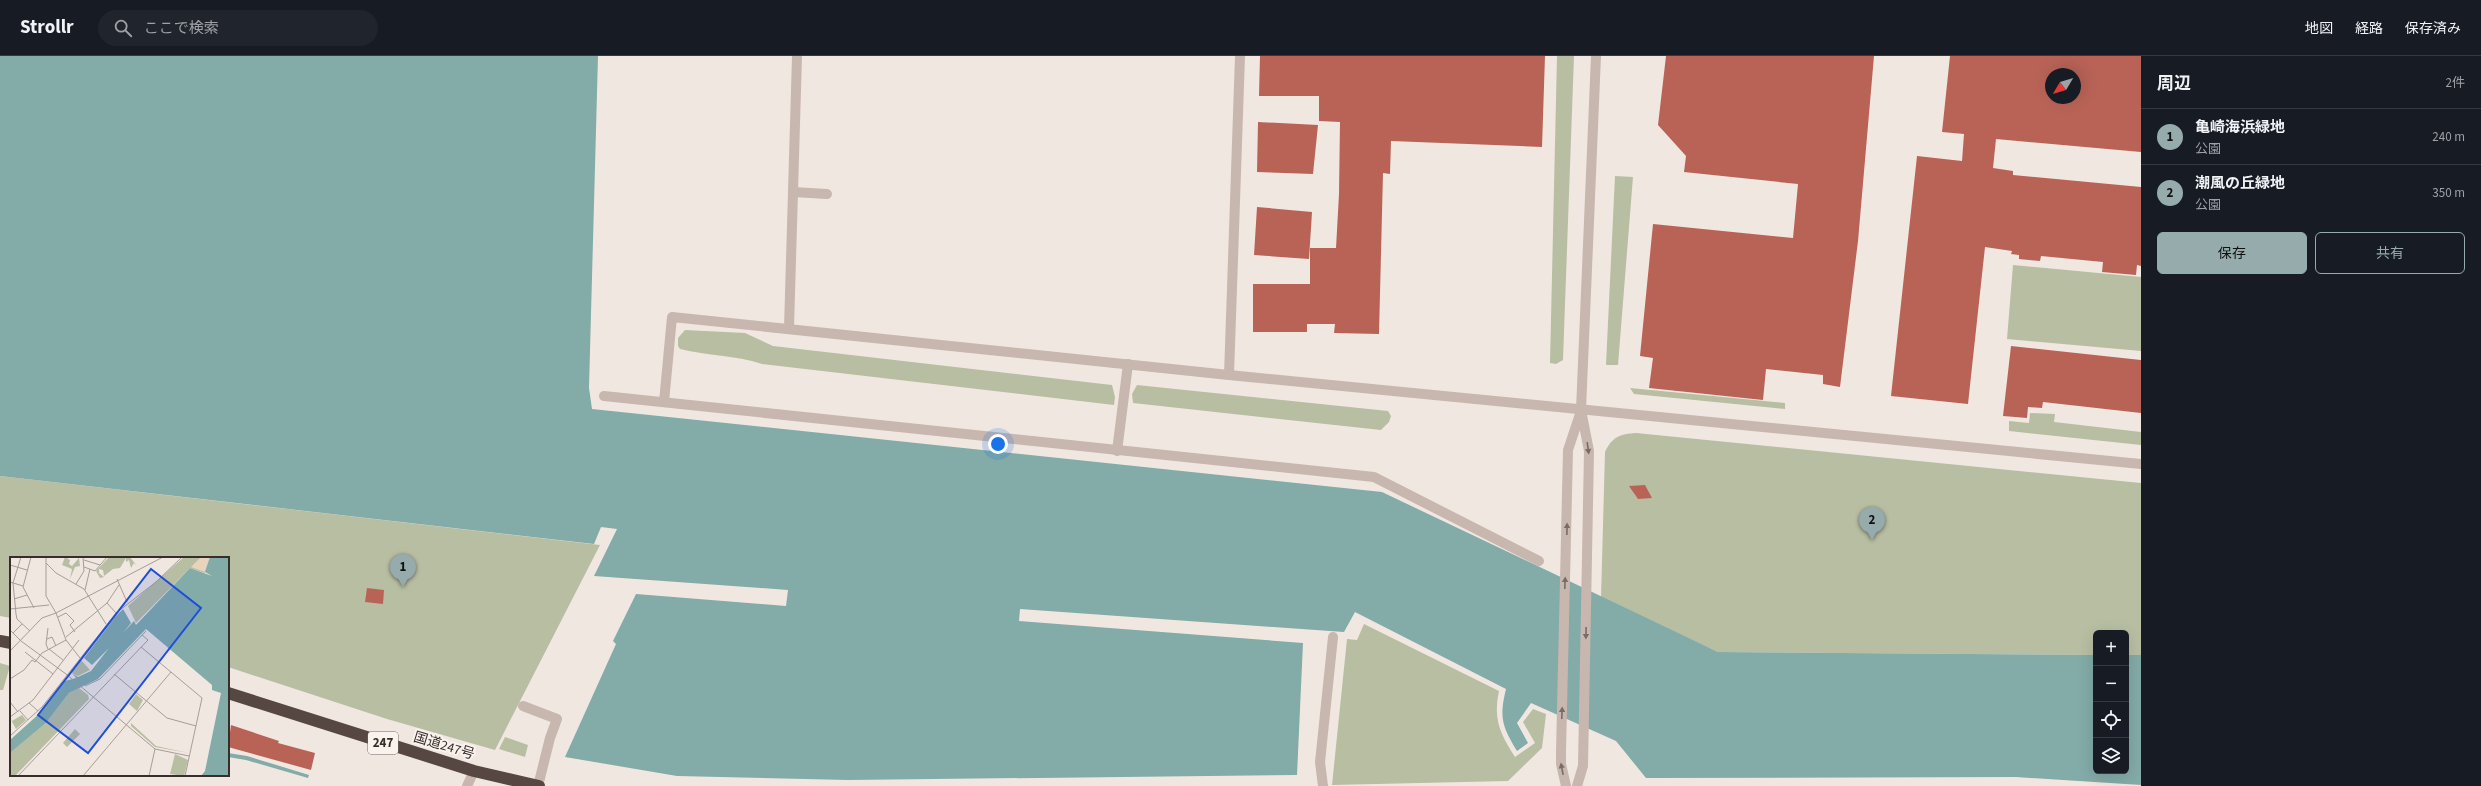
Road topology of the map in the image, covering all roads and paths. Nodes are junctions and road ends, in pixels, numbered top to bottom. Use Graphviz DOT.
graph roads {
  1 [pos="797,56"];
  2 [pos="1240,56"];
  3 [pos="1596,56"];
  4 [pos="793,192"];
  5 [pos="827,194"];
  6 [pos="789,328"];
  7 [pos="1128,364"];
  8 [pos="1229,375"];
  9 [pos="604,396"];
  10 [pos="664,402"];
  11 [pos="1581,410"];
  12 [pos="1117,451"];
  13 [pos="2141,464"];
  14 [pos="1539,562"];
  15 [pos="1333,636"];
  16 [pos="0,641"];
  17 [pos="10,642"];
  18 [pos="229,693"];
  19 [pos="523,706"];
  20 [pos="474,771"];
  21 [pos="467,786"];
  22 [pos="539,786"];
  23 [pos="1323,786"];
  24 [pos="1566,786"];
  25 [pos="1577,786"];
  1 -- 4 [label="street"];
  2 -- 8 [label="street"];
  3 -- 11 [label="street"];
  4 -- 5 [label="street"];
  4 -- 6 [label="street"];
  6 -- 7 [label="street"];
  6 -- 10 [label="street"];
  7 -- 8 [label="street"];
  7 -- 12 [label="street"];
  8 -- 11 [label="street"];
  9 -- 10 [label="street"];
  10 -- 12 [label="street"];
  11 -- 13 [label="street"];
  24 -- 11 [label="street, one-way"];
  11 -- 25 [label="street, one-way"];
  12 -- 14 [label="street"];
  15 -- 23 [label="street"];
  16 -- 17 [label="highway"];
  18 -- 20 [label="highway, 国道247号 / 247"];
  19 -- 22 [label="street"];
  20 -- 21 [label="street"];
  20 -- 22 [label="highway, 国道247号 / 247"];
}
